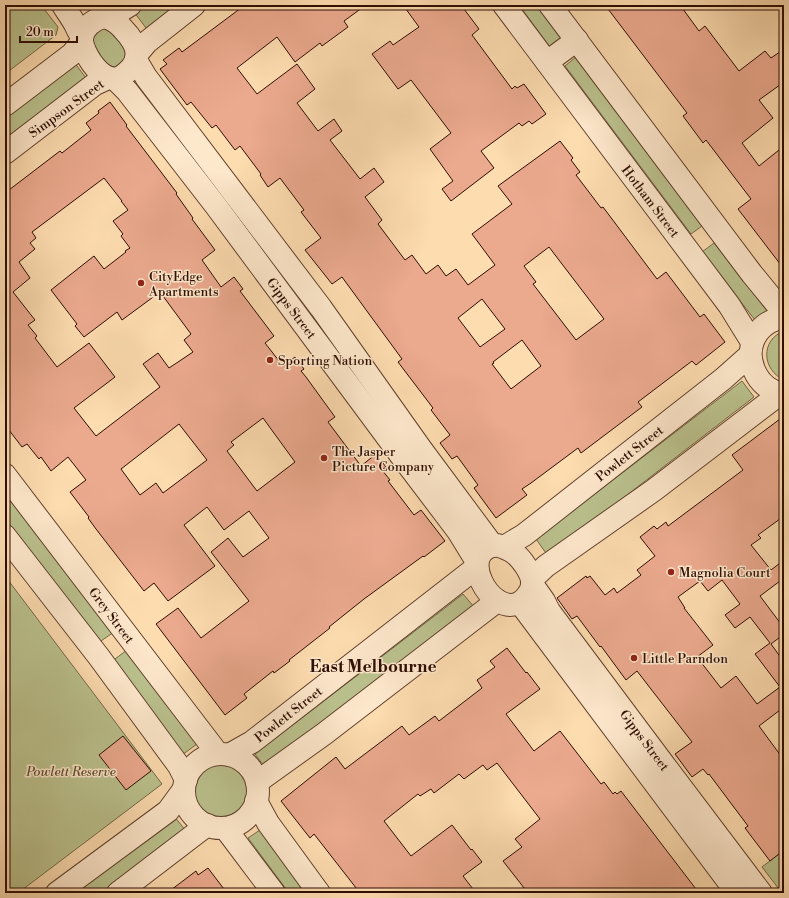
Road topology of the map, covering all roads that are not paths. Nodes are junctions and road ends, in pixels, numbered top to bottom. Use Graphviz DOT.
graph roads {
  1 [pos="63,5"];
  2 [pos="130,5"];
  3 [pos="194,5"];
  4 [pos="504,5"];
  5 [pos="550,5"];
  6 [pos="101,14"];
  7 [pos="82,40"];
  8 [pos="577,40"];
  9 [pos="136,57"];
  10 [pos="546,62"];
  11 [pos="112,78"];
  12 [pos="5,105"];
  13 [pos="5,153"];
  14 [pos="266,235"];
  15 [pos="248,249"];
  16 [pos="321,308"];
  17 [pos="784,313"];
  18 [pos="784,316"];
  19 [pos="302,322"];
  20 [pos="751,349"];
  21 [pos="782,394"];
  22 [pos="5,475"];
  23 [pos="5,536"];
  24 [pos="498,546"];
  25 [pos="478,564"];
  26 [pos="532,582"];
  27 [pos="497,601"];
  28 [pos="520,603"];
  29 [pos="605,702"];
  30 [pos="223,755"];
  31 [pos="185,784"];
  32 [pos="256,792"];
  33 [pos="216,827"];
  34 [pos="714,847"];
  35 [pos="57,893"];
  36 [pos="118,893"];
  37 [pos="274,893"];
  38 [pos="318,893"];
  39 [pos="737,893"];
  40 [pos="761,893"];
  1 -- 7 [label="street"];
  2 -- 6 [label="street"];
  3 -- 9 [label="street"];
  4 -- 10 [label="street, Hotham Street"];
  5 -- 8 [label="street"];
  6 -- 7 [label="street"];
  6 -- 9 [label="street"];
  7 -- 11 [label="street"];
  7 -- 12 [label="street"];
  8 -- 10 [label="street"];
  8 -- 17 [label="street"];
  9 -- 11 [label="street"];
  9 -- 14 [label="street, Gipps Street"];
  10 -- 20 [label="street, Hotham Street"];
  11 -- 13 [label="street, Simpson Street"];
  11 -- 15 [label="street, Gipps Street"];
  14 -- 15 [label="street"];
  14 -- 16 [label="street, Gipps Street"];
  15 -- 19 [label="street, Gipps Street"];
  16 -- 19 [label="street"];
  16 -- 24 [label="street, Gipps Street"];
  18 -- 20 [label="street, Powlett Street"];
  19 -- 25 [label="street, Gipps Street"];
  20 -- 21 [label="street, Hotham Street"];
  20 -- 24 [label="street, Powlett Street"];
  21 -- 26 [label="street"];
  22 -- 30 [label="street, Grey Street"];
  23 -- 31 [label="street"];
  24 -- 25 [label="street"];
  24 -- 26 [label="street"];
  25 -- 27 [label="street"];
  25 -- 30 [label="street, Powlett Street"];
  26 -- 28 [label="street"];
  26 -- 29 [label="street, Gipps Street"];
  27 -- 28 [label="street"];
  27 -- 32 [label="street"];
  28 -- 29 [label="street, Gipps Street"];
  29 -- 34 [label="street, Gipps Street"];
  30 -- 31 [label="street"];
  30 -- 32 [label="street"];
  31 -- 33 [label="street"];
  31 -- 35 [label="street"];
  32 -- 33 [label="street"];
  32 -- 38 [label="street"];
  33 -- 36 [label="street"];
  33 -- 37 [label="street"];
  34 -- 39 [label="street, Gipps Street"];
  34 -- 40 [label="street, Gipps Street"];
}
